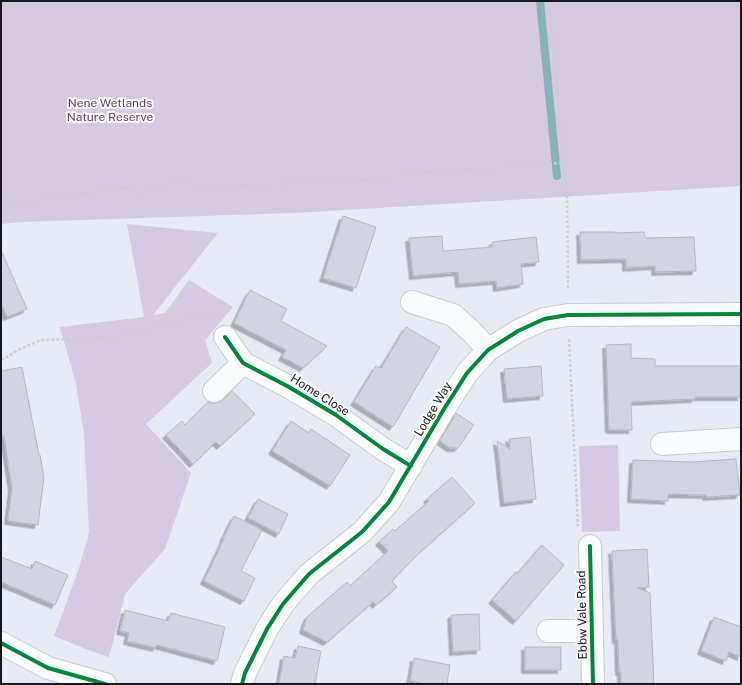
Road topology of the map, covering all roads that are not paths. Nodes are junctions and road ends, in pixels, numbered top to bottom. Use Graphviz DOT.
graph roads {
  1 [pos="412,302"];
  2 [pos="741,314"];
  3 [pos="225,337"];
  4 [pos="488,350"];
  5 [pos="242,363"];
  6 [pos="214,391"];
  7 [pos="741,439"];
  8 [pos="662,444"];
  9 [pos="411,466"];
  10 [pos="590,546"];
  11 [pos="548,631"];
  12 [pos="592,631"];
  13 [pos="1,644"];
  14 [pos="105,684"];
  15 [pos="242,684"];
  16 [pos="593,684"];
  1 -- 4 [label="street"];
  2 -- 4 [label="street, Lodge Way"];
  3 -- 5 [label="street, Home Close"];
  4 -- 9 [label="street, Lodge Way"];
  5 -- 6 [label="street"];
  5 -- 9 [label="street, Home Close"];
  7 -- 8 [label="street"];
  9 -- 15 [label="street, Lodge Way"];
  10 -- 12 [label="street, Ebbw Vale Road"];
  11 -- 12 [label="street, Ebbw Vale Road"];
  12 -- 16 [label="street, Ebbw Vale Road"];
  13 -- 14 [label="street"];
}
